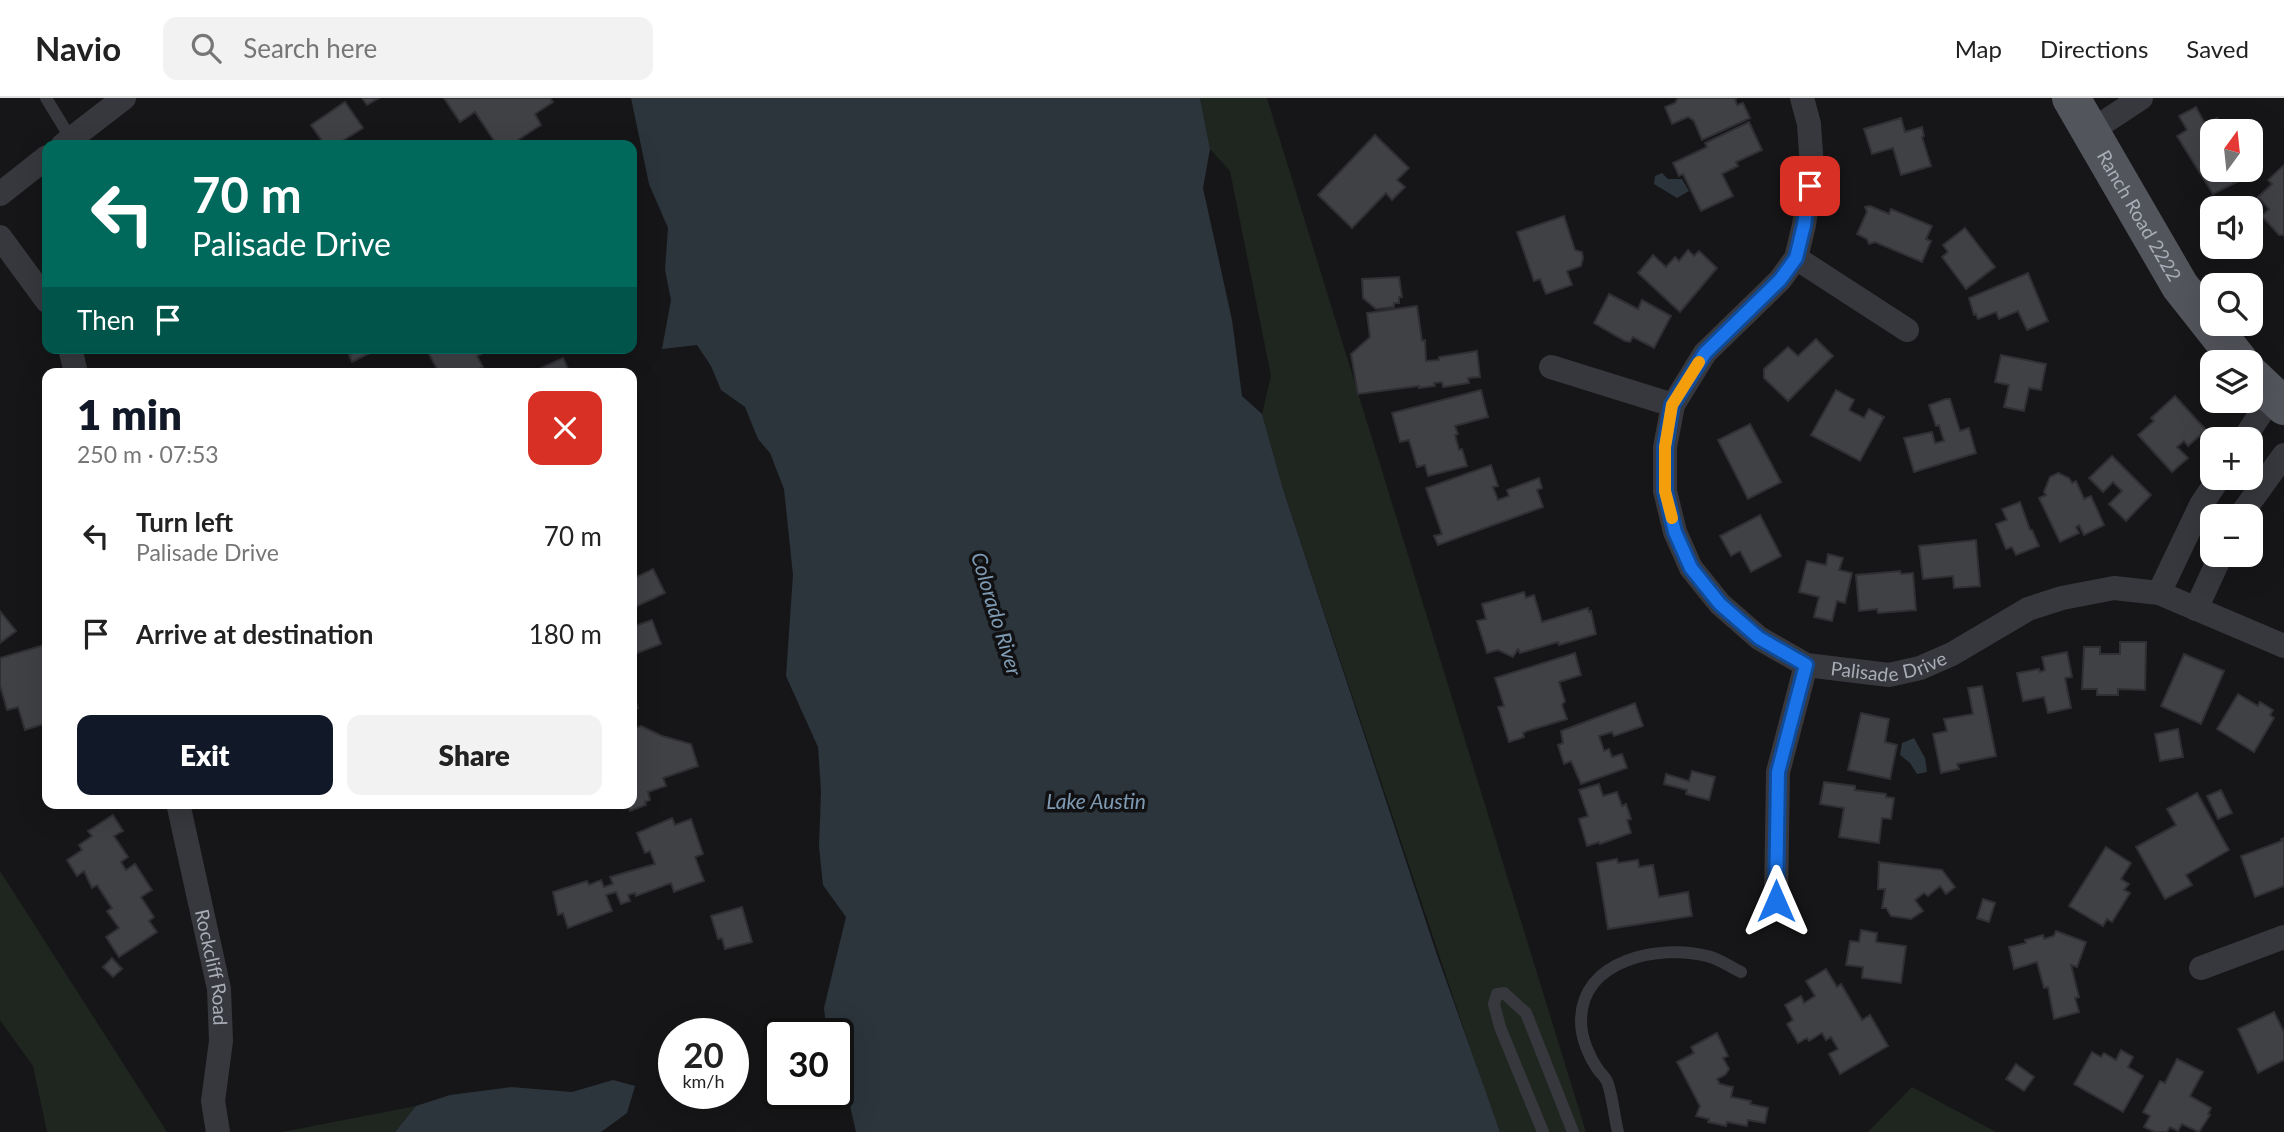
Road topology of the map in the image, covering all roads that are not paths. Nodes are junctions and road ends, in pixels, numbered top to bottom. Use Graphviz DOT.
graph roads {
  1 [pos="46,98"];
  2 [pos="124,98"];
  3 [pos="1802,98"];
  4 [pos="2071,98"];
  5 [pos="2141,98"];
  6 [pos="2091,131"];
  7 [pos="66,140"];
  8 [pos="70,140"];
  9 [pos="42,161"];
  10 [pos="0,194"];
  11 [pos="0,237"];
  12 [pos="1796,258"];
  13 [pos="42,294"];
  14 [pos="1907,330"];
  15 [pos="2230,350"];
  16 [pos="1550,367"];
  17 [pos="2269,392"];
  18 [pos="1672,405"];
  19 [pos="2250,427"];
  20 [pos="2284,455"];
  21 [pos="2211,490"];
  22 [pos="2249,504"];
  23 [pos="2215,567"];
  24 [pos="2160,593"];
  25 [pos="2196,609"];
  26 [pos="2284,646"];
  27 [pos="1806,665"];
  28 [pos="179,809"];
  29 [pos="1776,901"];
  30 [pos="2284,937"];
  31 [pos="2201,968"];
  32 [pos="1741,972"];
  33 [pos="218,1132"];
  34 [pos="1543,1132"];
  35 [pos="1573,1132"];
  36 [pos="1618,1132"];
  1 -- 7 [label="lane"];
  2 -- 8 [label="street"];
  3 -- 12 [label="street, Palisade Drive"];
  4 -- 6 [label="main road, Ranch Road 2222"];
  5 -- 6 [label="street"];
  6 -- 15 [label="main road, Ranch Road 2222"];
  9 -- 10 [label="street"];
  11 -- 13 [label="street"];
  12 -- 14 [label="street"];
  12 -- 18 [label="street, Palisade Drive"];
  16 -- 18 [label="street"];
  17 -- 19 [label="street"];
  18 -- 27 [label="street, Palisade Drive"];
  20 -- 22 [label="street"];
  21 -- 24 [label="street"];
  23 -- 25 [label="street"];
  24 -- 25 [label="street, Palisade Drive"];
  24 -- 27 [label="street, Palisade Drive"];
  25 -- 26 [label="street, Palisade Drive"];
  27 -- 29 [label="street"];
  28 -- 33 [label="street, Rockcliff Road"];
  30 -- 31 [label="street"];
  32 -- 36 [label="lane"];
  34 -- 35 [label="lane"];
}
